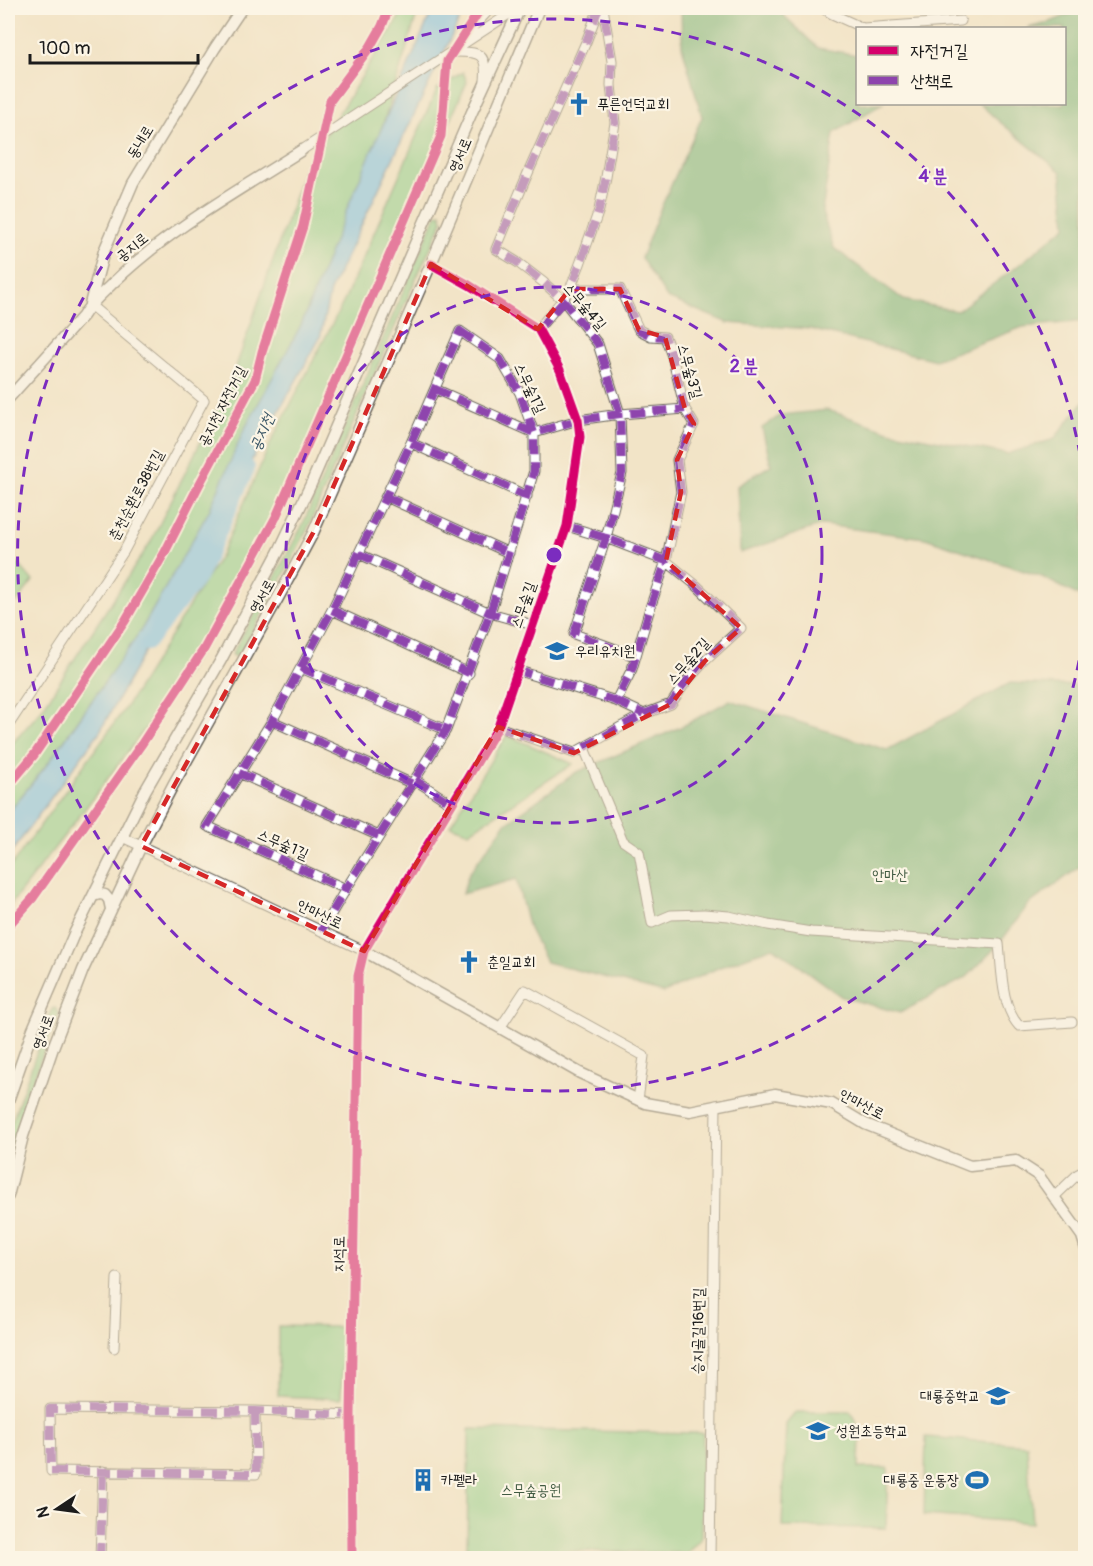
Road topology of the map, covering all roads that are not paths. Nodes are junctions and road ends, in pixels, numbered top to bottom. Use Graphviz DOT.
graph roads {
  1 [pos="242,8"];
  2 [pos="491,8"];
  3 [pos="519,8"];
  4 [pos="539,8"];
  5 [pos="601,8"];
  6 [pos="822,8"];
  7 [pos="961,21"];
  8 [pos="861,27"];
  9 [pos="877,27"];
  10 [pos="464,40"];
  11 [pos="451,52"];
  12 [pos="484,84"];
  13 [pos="302,150"];
  14 [pos="431,264"];
  15 [pos="570,289"];
  16 [pos="564,301"];
  17 [pos="90,305"];
  18 [pos="538,329"];
  19 [pos="435,389"];
  20 [pos="8,399"];
  21 [pos="685,409"];
  22 [pos="620,414"];
  23 [pos="578,420"];
  24 [pos="534,433"];
  25 [pos="411,443"];
  26 [pos="527,496"];
  27 [pos="386,497"];
  28 [pos="567,526"];
  29 [pos="606,538"];
  30 [pos="359,554"];
  31 [pos="509,554"];
  32 [pos="666,561"];
  33 [pos="332,610"];
  34 [pos="490,613"];
  35 [pos="533,625"];
  36 [pos="635,656"];
  37 [pos="301,668"];
  38 [pos="516,670"];
  39 [pos="469,673"];
  40 [pos="616,701"];
  41 [pos="644,714"];
  42 [pos="10,719"];
  43 [pos="272,721"];
  44 [pos="498,727"];
  45 [pos="446,729"];
  46 [pos="584,748"];
  47 [pos="158,769"];
  48 [pos="239,773"];
  49 [pos="174,782"];
  50 [pos="414,782"];
  51 [pos="452,804"];
  52 [pos="379,836"];
  53 [pos="122,837"];
  54 [pos="141,846"];
  55 [pos="346,889"];
  56 [pos="93,896"];
  57 [pos="111,909"];
  58 [pos="321,931"];
  59 [pos="364,951"];
  60 [pos="1072,1022"];
  61 [pos="500,1028"];
  62 [pos="638,1100"];
  63 [pos="8,1101"];
  64 [pos="716,1105"];
  65 [pos="1086,1170"];
  66 [pos="8,1196"];
  67 [pos="1054,1197"];
  68 [pos="1086,1249"];
  69 [pos="117,1278"];
  70 [pos="114,1348"];
  71 [pos="255,1411"];
  72 [pos="351,1415"];
  73 [pos="103,1472"];
  74 [pos="100,1558"];
  75 [pos="352,1558"];
  76 [pos="710,1558"];
  1 -- 17 [label="street, 동내로"];
  2 -- 10 [label="street"];
  3 -- 10 [label="street"];
  3 -- 12 [label="street, 영서로"];
  4 -- 14 [label="street, 영서로"];
  5 -- 15 [label="street"];
  5 -- 16 [label="street, 스무숲4길"];
  6 -- 8 [label="street"];
  7 -- 9 [label="street"];
  10 -- 11 [label="street"];
  11 -- 12 [label="street"];
  11 -- 13 [label="street"];
  12 -- 47 [label="street, 영서로"];
  13 -- 17 [label="street, 공지로"];
  14 -- 18 [label="street, 스무숲길"];
  14 -- 49 [label="street, 영서로"];
  15 -- 16 [label="street"];
  15 -- 21 [label="street, 스무숲3길"];
  16 -- 18 [label="street"];
  16 -- 22 [label="street, 스무숲4길"];
  17 -- 20 [label="street, 공지로"];
  17 -- 42 [label="street, 춘천순환로38번길"];
  18 -- 23 [label="street, 스무숲길"];
  19 -- 24 [label="street, 스무숲1길"];
  19 -- 24 [label="street, 스무숲1길"];
  19 -- 25 [label="street, 스무숲1길"];
  21 -- 22 [label="street"];
  21 -- 32 [label="street, 스무숲3길"];
  22 -- 23 [label="street"];
  22 -- 29 [label="street, 스무숲4길"];
  23 -- 24 [label="street"];
  23 -- 28 [label="street, 스무숲길"];
  24 -- 26 [label="street, 스무숲1길"];
  25 -- 26 [label="street"];
  25 -- 27 [label="street, 스무숲1길"];
  26 -- 31 [label="street, 스무숲1길"];
  27 -- 30 [label="street, 스무숲1길"];
  27 -- 31 [label="street"];
  28 -- 29 [label="street"];
  28 -- 35 [label="street, 스무숲길"];
  29 -- 32 [label="street"];
  29 -- 36 [label="street, 스무숲4길"];
  30 -- 33 [label="street, 스무숲1길"];
  30 -- 34 [label="street"];
  31 -- 34 [label="street, 스무숲1길"];
  32 -- 36 [label="street, 스무숲3길"];
  32 -- 41 [label="street, 스무숲2길"];
  33 -- 37 [label="street, 스무숲1길"];
  33 -- 39 [label="street"];
  34 -- 35 [label="street"];
  34 -- 39 [label="street, 스무숲1길"];
  35 -- 38 [label="street, 스무숲길"];
  36 -- 40 [label="street, 스무숲3길"];
  37 -- 43 [label="street, 스무숲1길"];
  37 -- 45 [label="street"];
  38 -- 40 [label="street"];
  38 -- 44 [label="street, 스무숲길"];
  39 -- 45 [label="street, 스무숲1길"];
  40 -- 41 [label="street"];
  41 -- 46 [label="street, 스무숲2길"];
  43 -- 48 [label="street, 스무숲1길"];
  43 -- 50 [label="street"];
  44 -- 46 [label="street"];
  44 -- 51 [label="street, 스무숲길"];
  45 -- 50 [label="street, 스무숲1길"];
  46 -- 60 [label="street"];
  47 -- 49 [label="street"];
  47 -- 53 [label="street, 영서로"];
  48 -- 52 [label="street"];
  48 -- 55 [label="street, 스무숲1길"];
  49 -- 54 [label="street, 영서로"];
  50 -- 51 [label="street"];
  50 -- 52 [label="street, 스무숲1길"];
  51 -- 59 [label="street, 스무숲길"];
  52 -- 55 [label="street, 스무숲1길"];
  53 -- 54 [label="street, 안마산로"];
  53 -- 56 [label="street, 영서로"];
  54 -- 57 [label="street, 영서로"];
  54 -- 58 [label="street, 안마산로"];
  55 -- 58 [label="street"];
  56 -- 57 [label="street"];
  56 -- 63 [label="street, 영서로"];
  57 -- 66 [label="street, 영서로"];
  58 -- 59 [label="street, 안마산로"];
  59 -- 61 [label="street, 안마산로"];
  59 -- 72 [label="street, 지석로"];
  61 -- 62 [label="street, 안마산로"];
  61 -- 62 [label="street"];
  62 -- 64 [label="street, 안마산로"];
  64 -- 67 [label="street, 안마산로"];
  64 -- 76 [label="street, 승지골길16번길"];
  65 -- 67 [label="street"];
  67 -- 68 [label="street, 안마산로"];
  69 -- 70 [label="street"];
  71 -- 72 [label="street"];
  71 -- 73 [label="street"];
  71 -- 73 [label="street"];
  72 -- 75 [label="street, 지석로"];
  73 -- 74 [label="street"];
}
